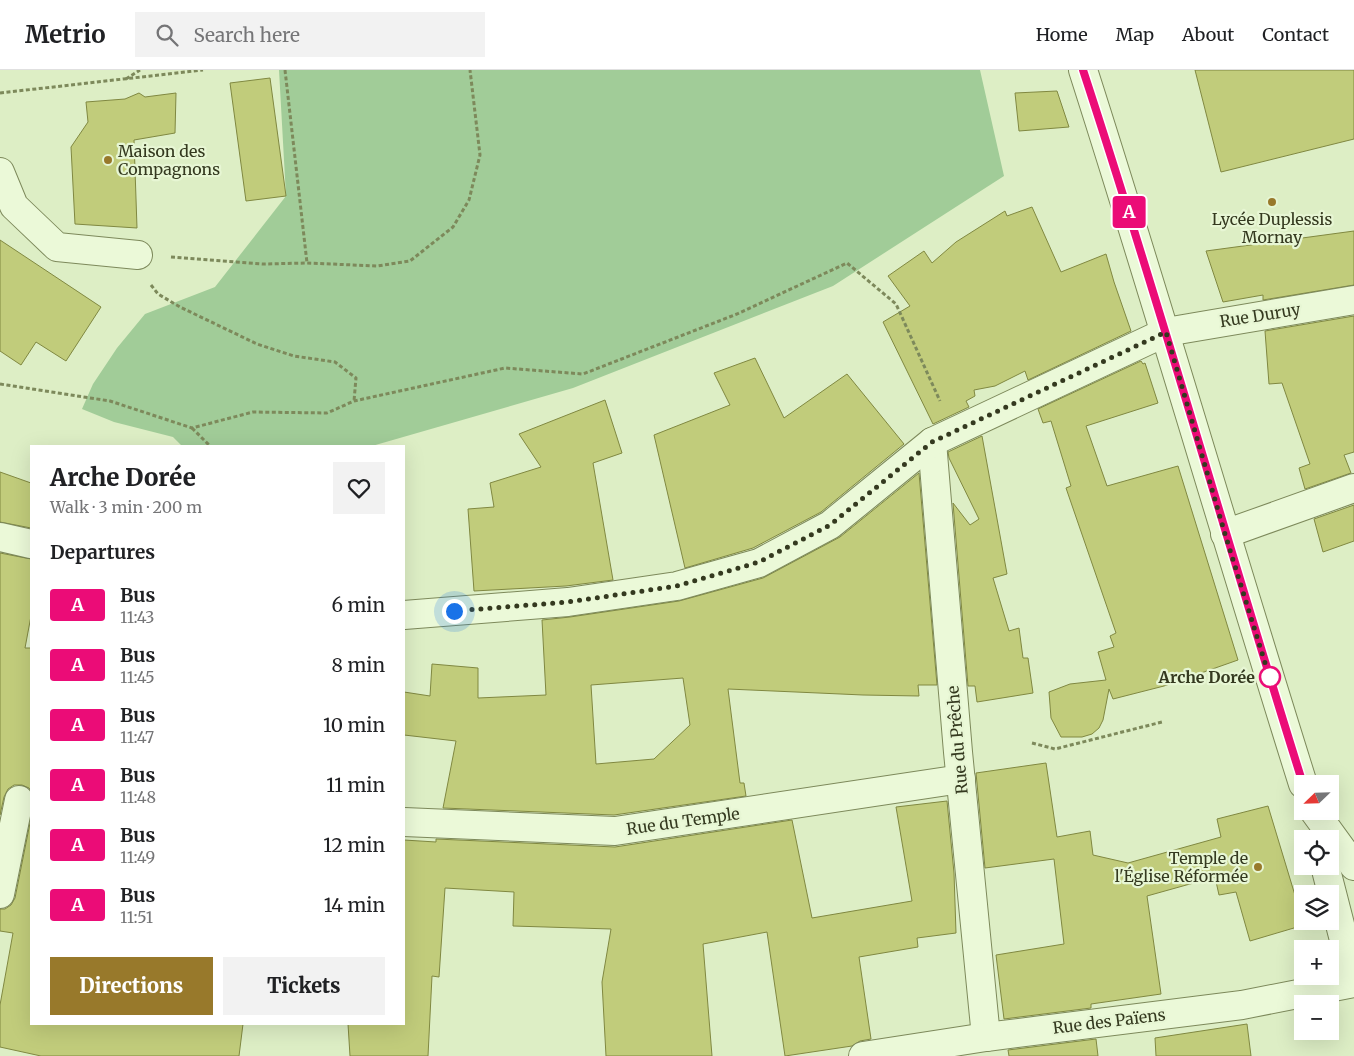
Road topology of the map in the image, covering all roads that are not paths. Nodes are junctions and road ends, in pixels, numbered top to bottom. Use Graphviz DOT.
graph roads {
  1 [pos="1083,70"];
  2 [pos="0,172"];
  3 [pos="138,255"];
  4 [pos="1354,300"];
  5 [pos="1166,332"];
  6 [pos="943,437"];
  7 [pos="1354,488"];
  8 [pos="1225,534"];
  9 [pos="0,537"];
  10 [pos="30,544"];
  11 [pos="405,615"];
  12 [pos="1300,775"];
  13 [pos="961,779"];
  14 [pos="17,799"];
  15 [pos="1320,820"];
  16 [pos="405,822"];
  17 [pos="1354,866"];
  18 [pos="1327,875"];
  19 [pos="0,894"];
  20 [pos="1354,981"];
  21 [pos="986,1037"];
  22 [pos="863,1056"];
  1 -- 5 [label="street"];
  2 -- 3 [label="street"];
  4 -- 5 [label="street, Rue Duruy"];
  5 -- 6 [label="street, Rue Duruy"];
  5 -- 8 [label="street"];
  6 -- 11 [label="street, Rue Duruy"];
  6 -- 13 [label="street, Rue du Prêche"];
  7 -- 8 [label="street"];
  8 -- 12 [label="street"];
  9 -- 10 [label="street"];
  13 -- 16 [label="street, Rue du Temple"];
  13 -- 21 [label="street, Rue du Prêche"];
  14 -- 19 [label="street"];
  15 -- 17 [label="street"];
  18 -- 20 [label="street"];
  20 -- 21 [label="street, Rue des Païens"];
  21 -- 22 [label="street, Rue des Païens"];
}
